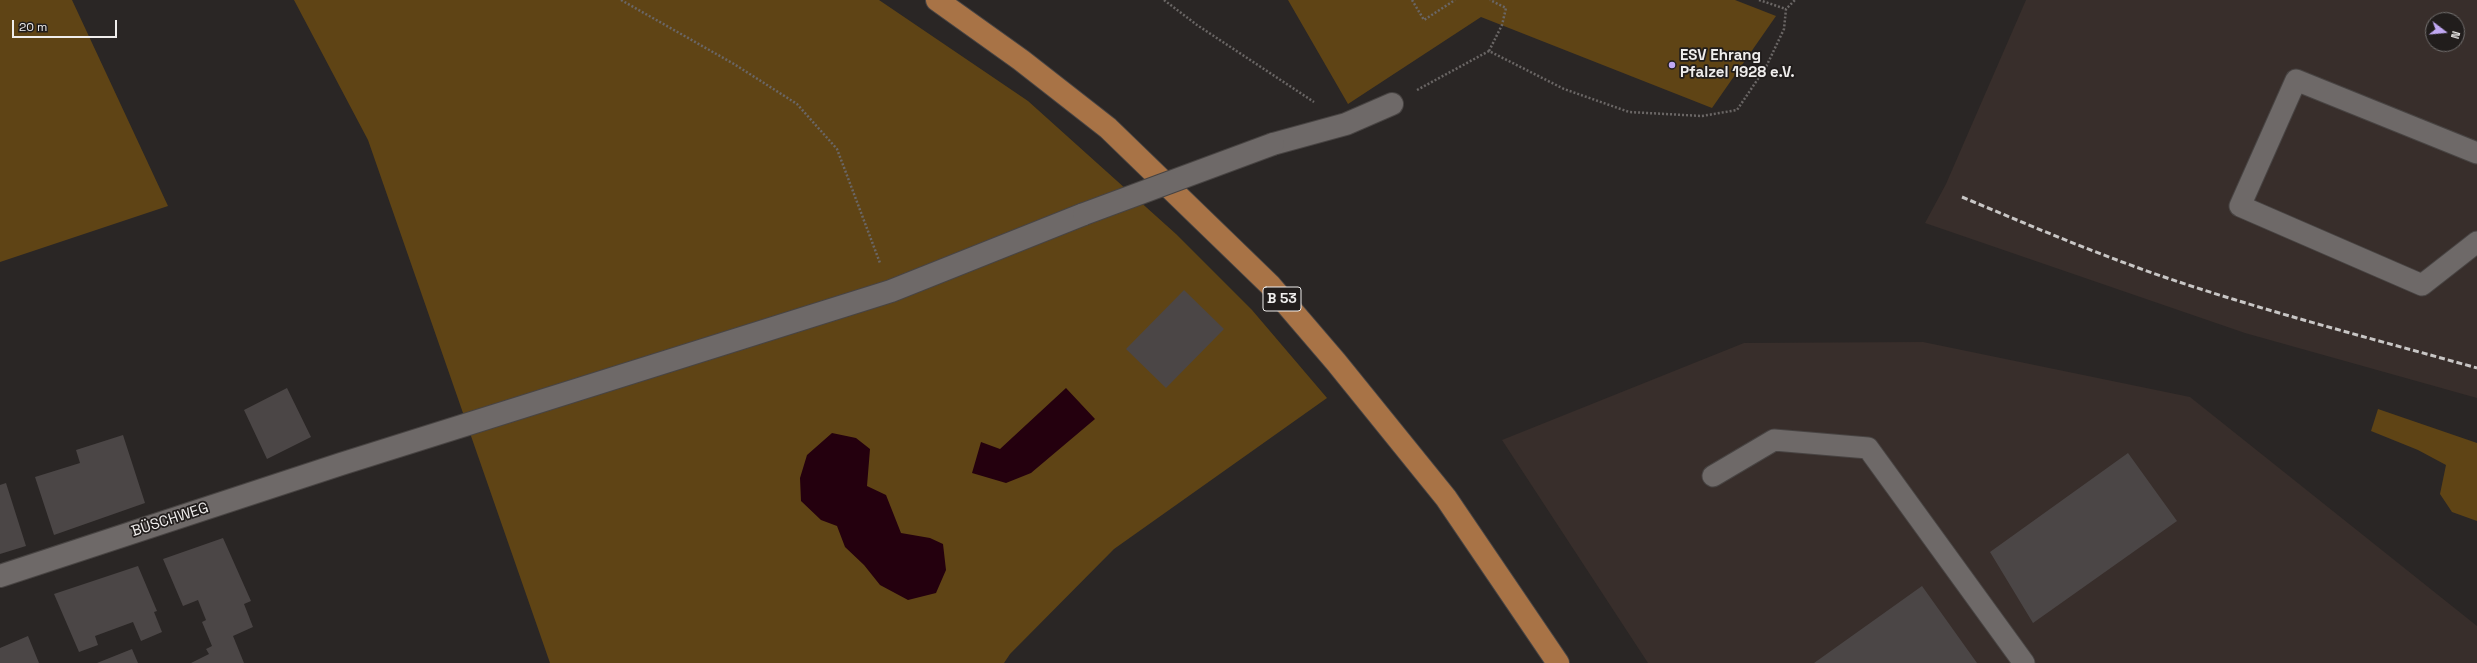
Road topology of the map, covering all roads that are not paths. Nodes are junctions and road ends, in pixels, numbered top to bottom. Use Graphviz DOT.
graph roads {
  1 [pos="937,0"];
  2 [pos="1392,104"];
  3 [pos="2477,154"];
  4 [pos="2477,242"];
  5 [pos="1713,476"];
  6 [pos="0,576"];
  7 [pos="1558,663"];
  8 [pos="2024,663"];
  1 -- 7 [label="main road, B 53"];
  2 -- 6 [label="street, BÜSCHWEG, bridge"];
  3 -- 4 [label="lane"];
  5 -- 8 [label="lane"];
}
